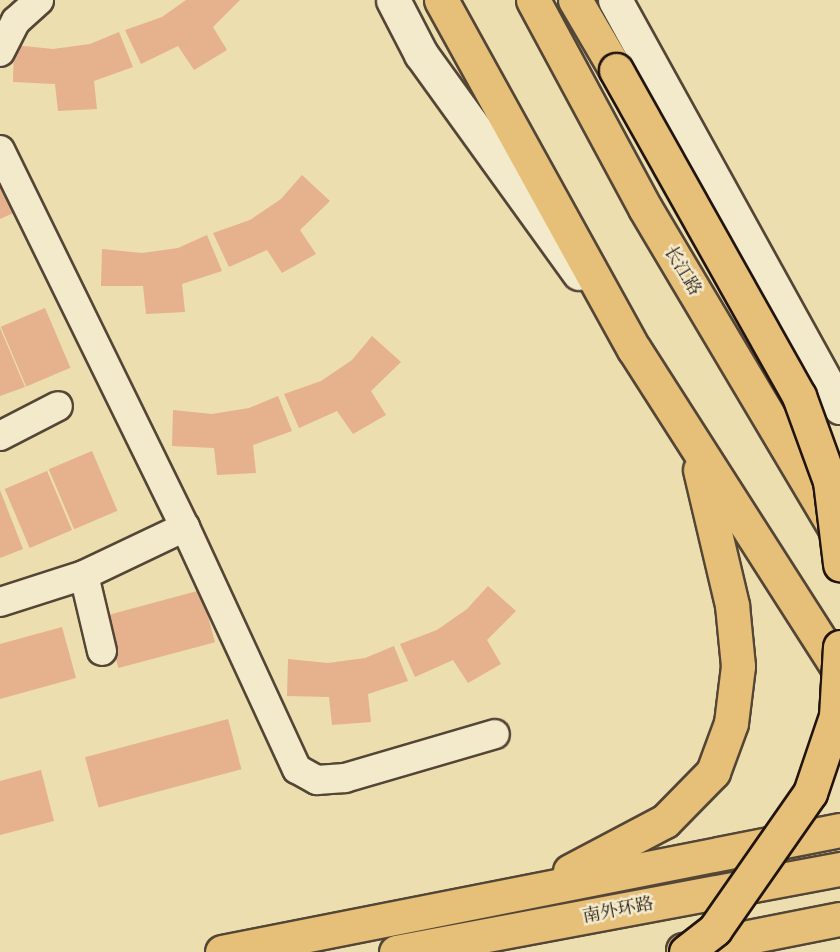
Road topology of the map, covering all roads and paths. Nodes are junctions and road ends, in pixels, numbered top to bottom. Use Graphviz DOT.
graph roads {
  1 [pos="39,0"];
  2 [pos="393,0"];
  3 [pos="441,0"];
  4 [pos="534,0"];
  5 [pos="575,0"];
  6 [pos="615,0"];
  7 [pos="0,52"];
  8 [pos="0,150"];
  9 [pos="719,335"];
  10 [pos="634,349"];
  11 [pos="58,406"];
  12 [pos="840,407"];
  13 [pos="0,436"];
  14 [pos="694,448"];
  15 [pos="840,475"];
  16 [pos="185,527"];
  17 [pos="840,537"];
  18 [pos="840,564"];
  19 [pos="84,575"];
  20 [pos="0,602"];
  21 [pos="840,647"];
  22 [pos="102,651"];
  23 [pos="840,671"];
  24 [pos="495,734"];
  25 [pos="840,830"];
  26 [pos="840,869"];
  27 [pos="538,887"];
  28 [pos="840,919"];
  29 [pos="222,952"];
  30 [pos="396,952"];
  31 [pos="672,952"];
  32 [pos="686,952"];
  1 -- 7 [label="street"];
  2 -- 10 [label="main road"];
  3 -- 10 [label="highway"];
  4 -- 9 [label="highway, 长江路"];
  5 -- 18 [label="highway, bridge"];
  6 -- 12 [label="main road"];
  8 -- 16 [label="street"];
  9 -- 15 [label="highway"];
  9 -- 17 [label="highway, 长江路"];
  10 -- 14 [label="highway"];
  11 -- 13 [label="street"];
  14 -- 23 [label="highway"];
  14 -- 27 [label="highway"];
  16 -- 19 [label="street"];
  16 -- 24 [label="street"];
  19 -- 20 [label="street"];
  19 -- 22 [label="street"];
  21 -- 32 [label="highway, bridge"];
  25 -- 27 [label="highway"];
  26 -- 30 [label="highway, 南外环路"];
  27 -- 29 [label="highway"];
  28 -- 31 [label="highway"];
}
